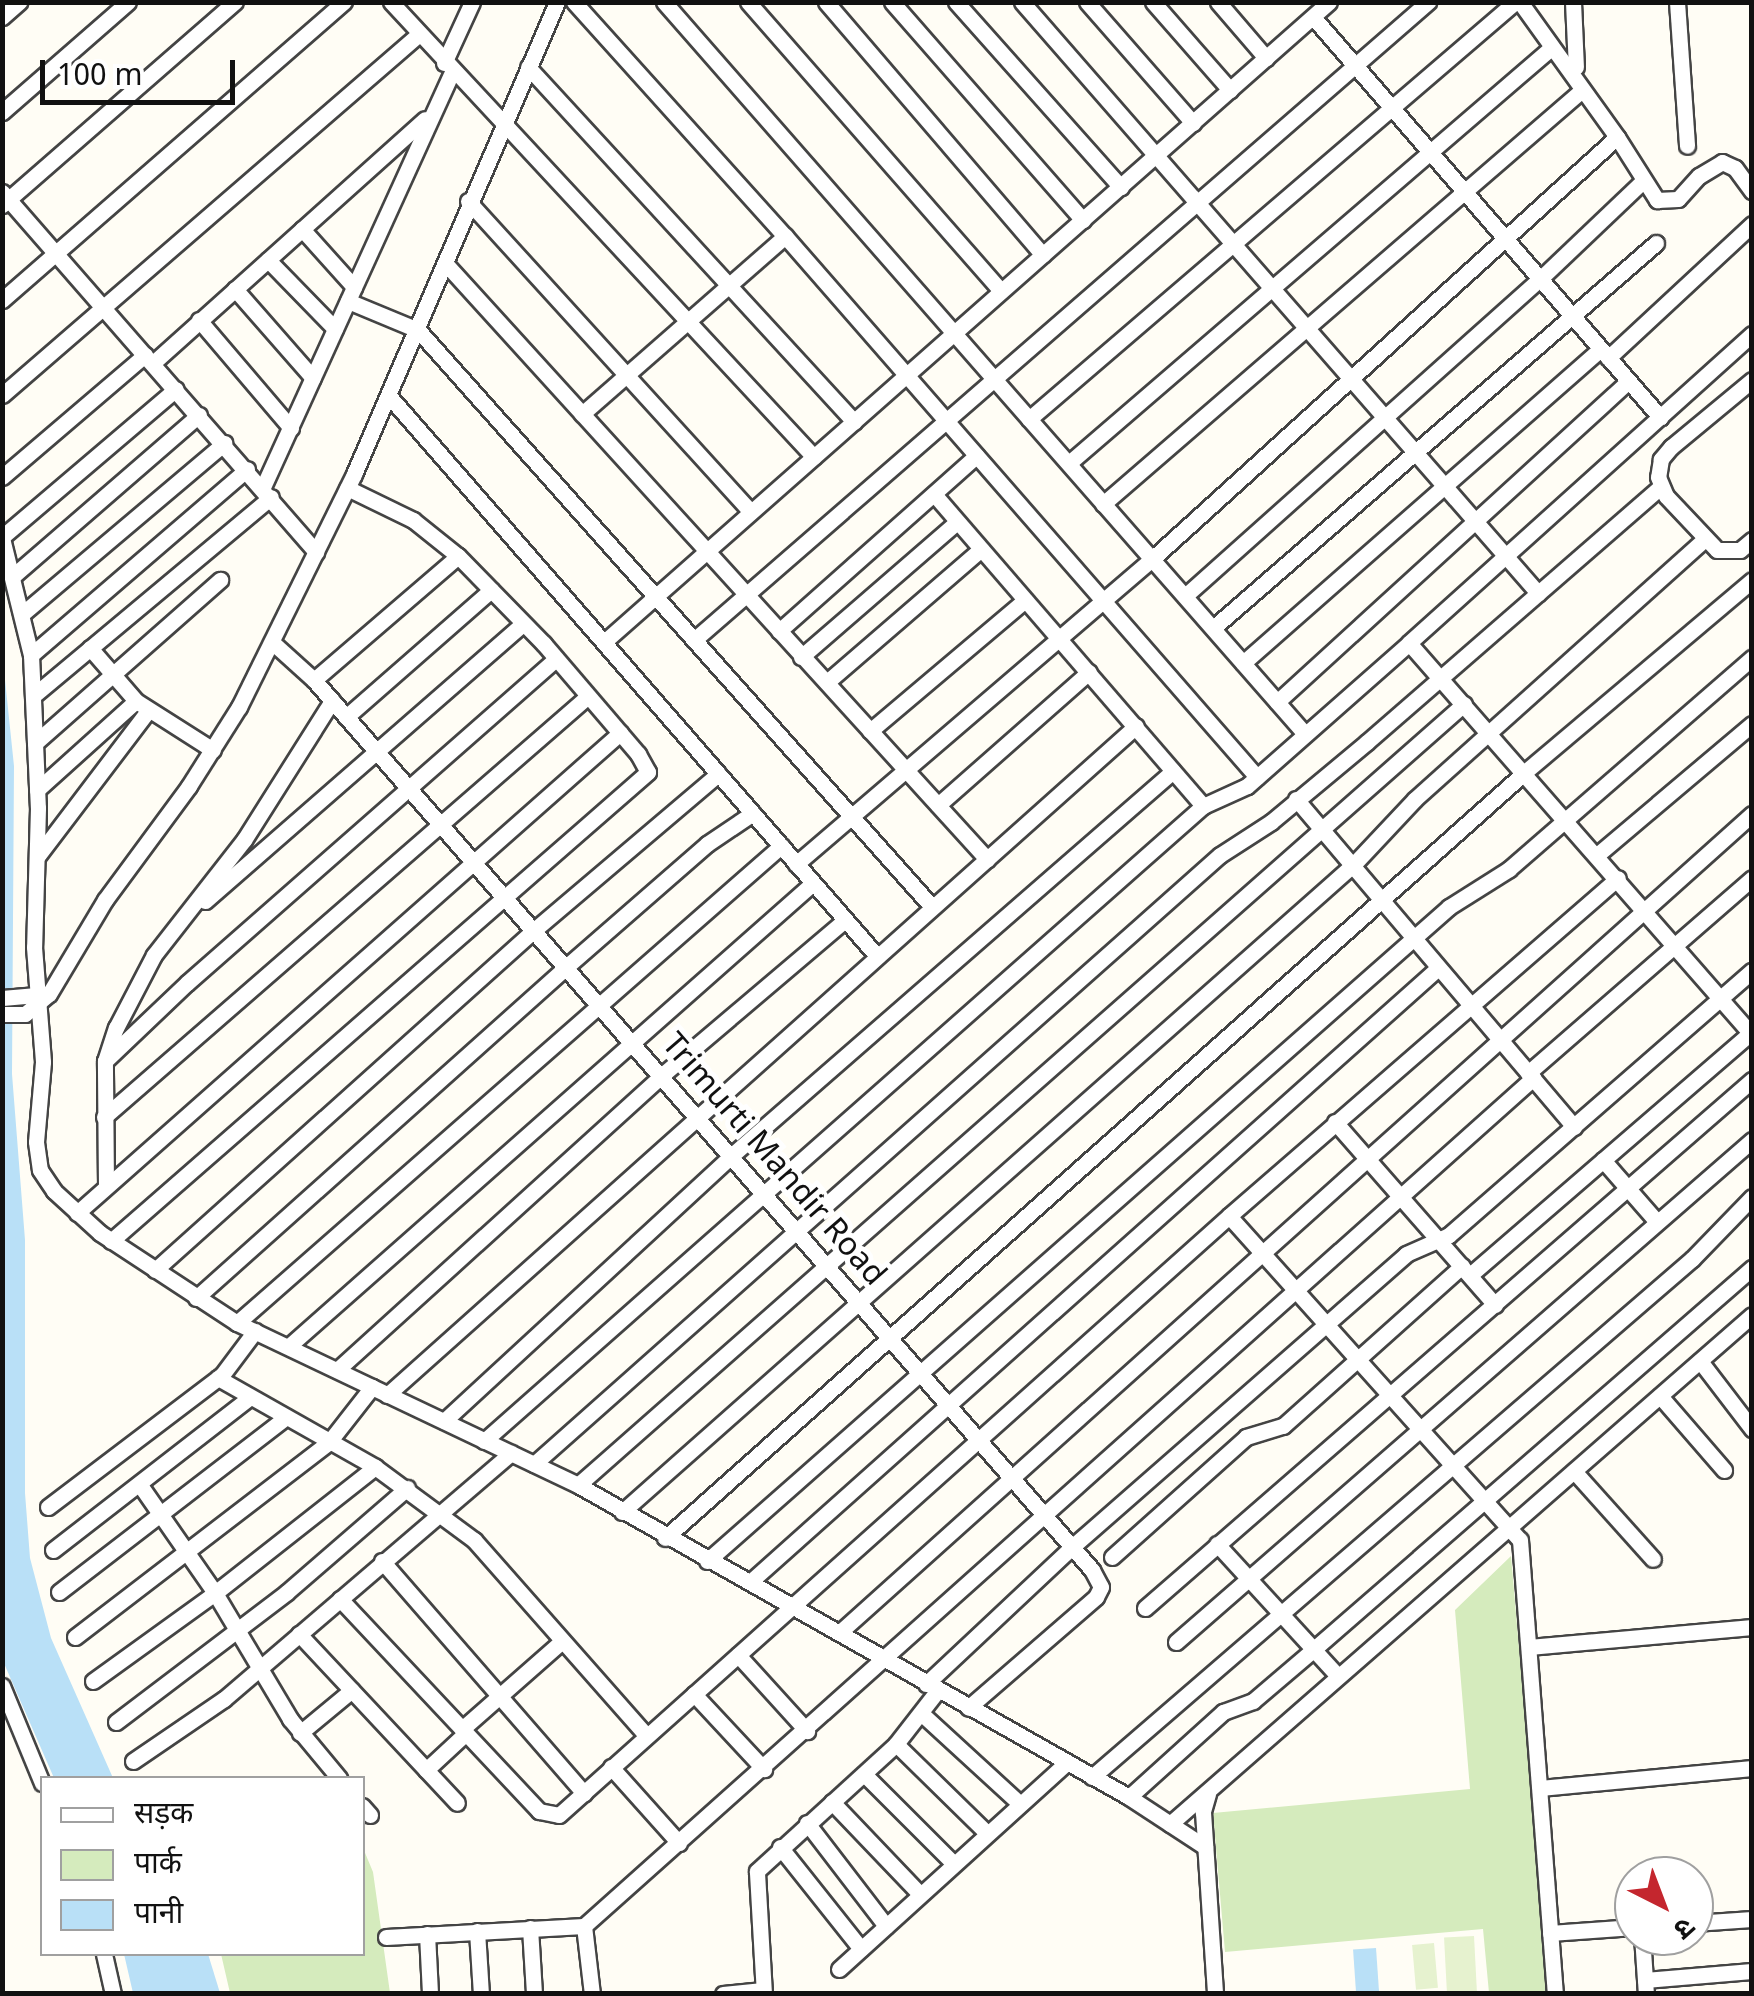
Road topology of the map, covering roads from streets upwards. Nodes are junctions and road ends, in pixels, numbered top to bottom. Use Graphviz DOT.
graph roads {
  1 [pos="18,2"];
  2 [pos="128,2"];
  3 [pos="235,2"];
  4 [pos="344,2"];
  5 [pos="391,2"];
  6 [pos="472,2"];
  7 [pos="556,2"];
  8 [pos="574,2"];
  9 [pos="664,2"];
  10 [pos="748,2"];
  11 [pos="826,2"];
  12 [pos="892,2"];
  13 [pos="956,2"];
  14 [pos="1022,2"];
  15 [pos="1086,2"];
  16 [pos="1153,2"];
  17 [pos="1329,2"];
  18 [pos="1428,2"];
  19 [pos="1517,2"];
  20 [pos="1573,2"];
  21 [pos="1677,2"];
  22 [pos="1219,3"];
  23 [pos="2,16"];
  24 [pos="1312,18"];
  25 [pos="419,34"];
  26 [pos="1551,48"];
  27 [pos="1266,58"];
  28 [pos="1356,65"];
  29 [pos="448,67"];
  30 [pos="528,67"];
  31 [pos="1576,68"];
  32 [pos="1230,90"];
  33 [pos="1582,90"];
  34 [pos="1391,106"];
  35 [pos="2,112"];
  36 [pos="433,112"];
  37 [pos="1193,123"];
  38 [pos="502,125"];
  39 [pos="1617,137"];
  40 [pos="1687,146"];
  41 [pos="1430,152"];
  42 [pos="1156,155"];
  43 [pos="1642,182"];
  44 [pos="1121,186"];
  45 [pos="1463,190"];
  46 [pos="1752,191"];
  47 [pos="5,199"];
  48 [pos="468,201"];
  49 [pos="1198,202"];
  50 [pos="1083,220"];
  51 [pos="1752,224"];
  52 [pos="302,229"];
  53 [pos="784,236"];
  54 [pos="1506,241"];
  55 [pos="1232,242"];
  56 [pos="1656,244"];
  57 [pos="56,252"];
  58 [pos="1043,254"];
  59 [pos="268,260"];
  60 [pos="445,263"];
  61 [pos="1540,279"];
  62 [pos="731,284"];
  63 [pos="1268,288"];
  64 [pos="235,289"];
  65 [pos="1001,290"];
  66 [pos="351,294"];
  67 [pos="2,300"];
  68 [pos="104,306"];
  69 [pos="1572,315"];
  70 [pos="199,320"];
  71 [pos="687,321"];
  72 [pos="335,330"];
  73 [pos="418,330"];
  74 [pos="1304,330"];
  75 [pos="954,334"];
  76 [pos="1752,334"];
  77 [pos="1604,353"];
  78 [pos="149,359"];
  79 [pos="628,372"];
  80 [pos="906,376"];
  81 [pos="314,378"];
  82 [pos="994,379"];
  83 [pos="1351,380"];
  84 [pos="1752,380"];
  85 [pos="1629,381"];
  86 [pos="176,389"];
  87 [pos="2,394"];
  88 [pos="389,396"];
  89 [pos="582,414"];
  90 [pos="199,415"];
  91 [pos="1386,417"];
  92 [pos="1660,417"];
  93 [pos="1029,418"];
  94 [pos="854,422"];
  95 [pos="946,422"];
  96 [pos="291,428"];
  97 [pos="224,443"];
  98 [pos="1414,450"];
  99 [pos="976,456"];
  100 [pos="814,457"];
  101 [pos="1069,463"];
  102 [pos="247,468"];
  103 [pos="2,477"];
  104 [pos="1444,485"];
  105 [pos="1660,487"];
  106 [pos="347,488"];
  107 [pos="267,492"];
  108 [pos="934,494"];
  109 [pos="1102,504"];
  110 [pos="752,512"];
  111 [pos="1475,521"];
  112 [pos="957,522"];
  113 [pos="2,538"];
  114 [pos="1704,540"];
  115 [pos="1752,540"];
  116 [pos="980,550"];
  117 [pos="316,552"];
  118 [pos="707,552"];
  119 [pos="1506,555"];
  120 [pos="458,556"];
  121 [pos="1152,559"];
  122 [pos="13,576"];
  123 [pos="220,580"];
  124 [pos="1752,580"];
  125 [pos="490,590"];
  126 [pos="1538,593"];
  127 [pos="746,594"];
  128 [pos="1184,596"];
  129 [pos="656,597"];
  130 [pos="1025,600"];
  131 [pos="1102,600"];
  132 [pos="22,614"];
  133 [pos="522,624"];
  134 [pos="1212,628"];
  135 [pos="779,631"];
  136 [pos="1058,637"];
  137 [pos="694,640"];
  138 [pos="272,642"];
  139 [pos="604,642"];
  140 [pos="1409,642"];
  141 [pos="90,648"];
  142 [pos="31,655"];
  143 [pos="801,657"];
  144 [pos="1752,658"];
  145 [pos="556,659"];
  146 [pos="1243,663"];
  147 [pos="1089,672"];
  148 [pos="113,676"];
  149 [pos="1440,678"];
  150 [pos="314,680"];
  151 [pos="827,682"];
  152 [pos="33,696"];
  153 [pos="588,696"];
  154 [pos="332,701"];
  155 [pos="1276,702"];
  156 [pos="1464,704"];
  157 [pos="142,706"];
  158 [pos="346,717"];
  159 [pos="1752,724"];
  160 [pos="1136,726"];
  161 [pos="870,731"];
  162 [pos="1488,732"];
  163 [pos="620,733"];
  164 [pos="1305,734"];
  165 [pos="35,742"];
  166 [pos="214,750"];
  167 [pos="377,753"];
  168 [pos="906,770"];
  169 [pos="1174,771"];
  170 [pos="1525,772"];
  171 [pos="718,774"];
  172 [pos="1256,778"];
  173 [pos="37,790"];
  174 [pos="410,790"];
  175 [pos="1296,799"];
  176 [pos="938,805"];
  177 [pos="1203,806"];
  178 [pos="752,813"];
  179 [pos="1752,814"];
  180 [pos="851,816"];
  181 [pos="1566,821"];
  182 [pos="440,824"];
  183 [pos="1322,828"];
  184 [pos="782,846"];
  185 [pos="1598,855"];
  186 [pos="37,858"];
  187 [pos="987,859"];
  188 [pos="474,863"];
  189 [pos="796,864"];
  190 [pos="1354,864"];
  191 [pos="1618,878"];
  192 [pos="1752,878"];
  193 [pos="813,883"];
  194 [pos="506,899"];
  195 [pos="1384,899"];
  196 [pos="932,908"];
  197 [pos="1644,909"];
  198 [pos="846,920"];
  199 [pos="173,928"];
  200 [pos="533,931"];
  201 [pos="1414,939"];
  202 [pos="1674,945"];
  203 [pos="877,956"];
  204 [pos="566,967"];
  205 [pos="1438,968"];
  206 [pos="1752,971"];
  207 [pos="2,998"];
  208 [pos="1720,999"];
  209 [pos="35,1001"];
  210 [pos="599,1006"];
  211 [pos="1472,1008"];
  212 [pos="2,1014"];
  213 [pos="1750,1034"];
  214 [pos="1500,1040"];
  215 [pos="630,1041"];
  216 [pos="105,1062"];
  217 [pos="661,1076"];
  218 [pos="1531,1076"];
  219 [pos="1752,1080"];
  220 [pos="104,1117"];
  221 [pos="697,1117"];
  222 [pos="1336,1122"];
  223 [pos="1574,1127"];
  224 [pos="1752,1140"];
  225 [pos="732,1156"];
  226 [pos="1365,1159"];
  227 [pos="1603,1160"];
  228 [pos="106,1186"];
  229 [pos="1628,1188"];
  230 [pos="763,1192"];
  231 [pos="1399,1197"];
  232 [pos="1752,1197"];
  233 [pos="76,1213"];
  234 [pos="1229,1216"];
  235 [pos="1656,1222"];
  236 [pos="795,1229"];
  237 [pos="112,1240"];
  238 [pos="1440,1240"];
  239 [pos="1262,1252"];
  240 [pos="828,1266"];
  241 [pos="1752,1268"];
  242 [pos="155,1270"];
  243 [pos="1466,1270"];
  244 [pos="1296,1289"];
  245 [pos="196,1298"];
  246 [pos="860,1304"];
  247 [pos="1495,1306"];
  248 [pos="1752,1315"];
  249 [pos="1327,1323"];
  250 [pos="237,1324"];
  251 [pos="254,1331"];
  252 [pos="890,1338"];
  253 [pos="289,1346"];
  254 [pos="1359,1360"];
  255 [pos="1700,1361"];
  256 [pos="337,1370"];
  257 [pos="921,1372"];
  258 [pos="218,1378"];
  259 [pos="379,1391"];
  260 [pos="1392,1396"];
  261 [pos="1660,1396"];
  262 [pos="250,1397"];
  263 [pos="947,1402"];
  264 [pos="285,1418"];
  265 [pos="444,1421"];
  266 [pos="1752,1429"];
  267 [pos="1424,1430"];
  268 [pos="979,1437"];
  269 [pos="484,1441"];
  270 [pos="329,1442"];
  271 [pos="511,1453"];
  272 [pos="534,1464"];
  273 [pos="375,1466"];
  274 [pos="1455,1466"];
  275 [pos="1724,1470"];
  276 [pos="1574,1472"];
  277 [pos="1012,1476"];
  278 [pos="140,1485"];
  279 [pos="578,1485"];
  280 [pos="407,1488"];
  281 [pos="1487,1501"];
  282 [pos="48,1508"];
  283 [pos="622,1512"];
  284 [pos="1044,1512"];
  285 [pos="161,1514"];
  286 [pos="435,1515"];
  287 [pos="1510,1527"];
  288 [pos="665,1538"];
  289 [pos="1217,1544"];
  290 [pos="1073,1546"];
  291 [pos="53,1550"];
  292 [pos="189,1554"];
  293 [pos="1112,1557"];
  294 [pos="1652,1559"];
  295 [pos="708,1560"];
  296 [pos="382,1561"];
  297 [pos="1250,1579"];
  298 [pos="750,1582"];
  299 [pos="59,1592"];
  300 [pos="215,1593"];
  301 [pos="340,1599"];
  302 [pos="794,1606"];
  303 [pos="1145,1608"];
  304 [pos="1282,1614"];
  305 [pos="1752,1627"];
  306 [pos="238,1630"];
  307 [pos="840,1632"];
  308 [pos="299,1634"];
  309 [pos="74,1636"];
  310 [pos="562,1641"];
  311 [pos="1176,1642"];
  312 [pos="1529,1647"];
  313 [pos="1314,1649"];
  314 [pos="738,1655"];
  315 [pos="881,1660"];
  316 [pos="262,1668"];
  317 [pos="1338,1676"];
  318 [pos="94,1682"];
  319 [pos="932,1687"];
  320 [pos="352,1690"];
  321 [pos="4,1693"];
  322 [pos="694,1694"];
  323 [pos="500,1695"];
  324 [pos="968,1708"];
  325 [pos="922,1714"];
  326 [pos="116,1722"];
  327 [pos="464,1731"];
  328 [pos="807,1732"];
  329 [pos="300,1733"];
  330 [pos="647,1736"];
  331 [pos="896,1744"];
  332 [pos="133,1760"];
  333 [pos="1067,1762"];
  334 [pos="611,1767"];
  335 [pos="1752,1768"];
  336 [pos="764,1769"];
  337 [pos="426,1770"];
  338 [pos="864,1774"];
  339 [pos="337,1776"];
  340 [pos="1092,1777"];
  341 [pos="40,1778"];
  342 [pos="1540,1788"];
  343 [pos="584,1793"];
  344 [pos="1208,1794"];
  345 [pos="1129,1797"];
  346 [pos="832,1802"];
  347 [pos="457,1803"];
  348 [pos="1019,1803"];
  349 [pos="807,1823"];
  350 [pos="1170,1824"];
  351 [pos="987,1833"];
  352 [pos="679,1843"];
  353 [pos="780,1847"];
  354 [pos="1206,1847"];
  355 [pos="954,1864"];
  356 [pos="920,1894"];
  357 [pos="1752,1919"];
  358 [pos="1714,1922"];
  359 [pos="584,1926"];
  360 [pos="886,1926"];
  361 [pos="530,1928"];
  362 [pos="1614,1928"];
  363 [pos="477,1930"];
  364 [pos="1550,1933"];
  365 [pos="427,1934"];
  366 [pos="386,1936"];
  367 [pos="860,1949"];
  368 [pos="104,1956"];
  369 [pos="1644,1956"];
  370 [pos="839,1969"];
  371 [pos="1752,1972"];
  372 [pos="1646,1987"];
  373 [pos="764,1992"];
  374 [pos="114,1994"];
  375 [pos="430,1994"];
  376 [pos="481,1994"];
  377 [pos="534,1994"];
  378 [pos="592,1994"];
  379 [pos="723,1994"];
  380 [pos="1215,1994"];
  381 [pos="1555,1994"];
  1 -- 23 [label="street"];
  2 -- 35 [label="street"];
  3 -- 47 [label="street"];
  4 -- 57 [label="street"];
  5 -- 25 [label="street"];
  6 -- 29 [label="street"];
  7 -- 30 [label="street"];
  8 -- 53 [label="street"];
  9 -- 75 [label="street"];
  10 -- 65 [label="street"];
  11 -- 58 [label="street"];
  12 -- 50 [label="street"];
  13 -- 44 [label="street"];
  14 -- 42 [label="street"];
  15 -- 37 [label="street"];
  16 -- 32 [label="street"];
  17 -- 24 [label="street"];
  18 -- 28 [label="street"];
  19 -- 26 [label="street"];
  19 -- 34 [label="street"];
  20 -- 31 [label="street"];
  21 -- 40 [label="street"];
  22 -- 27 [label="street"];
  24 -- 27 [label="street"];
  24 -- 28 [label="street"];
  25 -- 29 [label="street"];
  25 -- 68 [label="street"];
  26 -- 33 [label="street"];
  26 -- 41 [label="street"];
  27 -- 32 [label="street"];
  28 -- 34 [label="street"];
  28 -- 49 [label="street"];
  29 -- 36 [label="street"];
  29 -- 38 [label="street"];
  30 -- 38 [label="street"];
  30 -- 62 [label="street"];
  32 -- 37 [label="street"];
  33 -- 39 [label="street"];
  33 -- 45 [label="street"];
  34 -- 41 [label="street"];
  34 -- 55 [label="street"];
  36 -- 52 [label="street"];
  36 -- 66 [label="street"];
  37 -- 42 [label="street"];
  38 -- 48 [label="street"];
  38 -- 71 [label="street"];
  39 -- 43 [label="street"];
  39 -- 54 [label="street"];
  41 -- 45 [label="street"];
  41 -- 63 [label="street"];
  42 -- 44 [label="street"];
  42 -- 49 [label="street"];
  43 -- 46 [label="street"];
  43 -- 61 [label="street"];
  44 -- 50 [label="street"];
  45 -- 54 [label="street"];
  45 -- 74 [label="street"];
  47 -- 57 [label="street"];
  48 -- 60 [label="street"];
  48 -- 79 [label="street"];
  49 -- 55 [label="street"];
  49 -- 82 [label="street"];
  50 -- 58 [label="street"];
  51 -- 77 [label="street"];
  52 -- 59 [label="street"];
  52 -- 66 [label="street"];
  53 -- 62 [label="street"];
  53 -- 80 [label="street"];
  54 -- 61 [label="street"];
  54 -- 83 [label="street"];
  55 -- 63 [label="street"];
  55 -- 93 [label="street"];
  56 -- 69 [label="street"];
  57 -- 67 [label="street"];
  57 -- 68 [label="street"];
  58 -- 65 [label="street"];
  59 -- 64 [label="street"];
  59 -- 72 [label="street"];
  60 -- 73 [label="street"];
  60 -- 89 [label="street"];
  61 -- 69 [label="street"];
  61 -- 91 [label="street"];
  62 -- 71 [label="street"];
  62 -- 94 [label="street"];
  63 -- 74 [label="street"];
  63 -- 101 [label="street"];
  64 -- 70 [label="street"];
  64 -- 81 [label="street"];
  65 -- 75 [label="street"];
  66 -- 72 [label="street"];
  66 -- 73 [label="street"];
  68 -- 78 [label="street"];
  68 -- 87 [label="street"];
  69 -- 77 [label="street"];
  69 -- 98 [label="street"];
  70 -- 78 [label="street"];
  70 -- 96 [label="street"];
  71 -- 79 [label="street"];
  71 -- 100 [label="street"];
  72 -- 81 [label="street"];
  73 -- 88 [label="street"];
  73 -- 129 [label="street"];
  74 -- 83 [label="street"];
  74 -- 109 [label="street"];
  75 -- 80 [label="street"];
  75 -- 82 [label="street"];
  76 -- 92 [label="street"];
  77 -- 85 [label="street"];
  77 -- 104 [label="street"];
  78 -- 86 [label="street"];
  78 -- 103 [label="street"];
  79 -- 89 [label="street"];
  79 -- 110 [label="street"];
  80 -- 94 [label="street"];
  80 -- 95 [label="street"];
  81 -- 96 [label="street"];
  82 -- 93 [label="street"];
  82 -- 95 [label="street"];
  83 -- 91 [label="street"];
  83 -- 121 [label="street"];
  84 -- 105 [label="street"];
  85 -- 92 [label="street"];
  85 -- 111 [label="street"];
  86 -- 90 [label="street"];
  86 -- 113 [label="street"];
  88 -- 106 [label="street"];
  88 -- 139 [label="street"];
  89 -- 118 [label="street"];
  90 -- 97 [label="street"];
  90 -- 122 [label="street"];
  91 -- 98 [label="street"];
  91 -- 128 [label="street"];
  92 -- 119 [label="street"];
  93 -- 101 [label="street"];
  94 -- 100 [label="street"];
  95 -- 99 [label="street"];
  95 -- 127 [label="street"];
  96 -- 107 [label="street"];
  97 -- 102 [label="street"];
  97 -- 132 [label="street"];
  98 -- 104 [label="street"];
  98 -- 134 [label="street"];
  99 -- 108 [label="street"];
  99 -- 131 [label="street"];
  100 -- 110 [label="street"];
  101 -- 109 [label="street"];
  102 -- 107 [label="street"];
  102 -- 142 [label="street"];
  104 -- 111 [label="street"];
  104 -- 146 [label="street"];
  105 -- 114 [label="street"];
  105 -- 126 [label="street"];
  106 -- 117 [label="street"];
  106 -- 120 [label="street"];
  107 -- 117 [label="street"];
  107 -- 141 [label="street"];
  108 -- 112 [label="street"];
  108 -- 135 [label="street"];
  109 -- 121 [label="street"];
  110 -- 118 [label="street"];
  111 -- 119 [label="street"];
  111 -- 155 [label="street"];
  112 -- 116 [label="street"];
  112 -- 143 [label="street"];
  113 -- 122 [label="street"];
  114 -- 115 [label="street"];
  114 -- 162 [label="street"];
  116 -- 130 [label="street"];
  116 -- 151 [label="street"];
  117 -- 138 [label="street"];
  118 -- 127 [label="street"];
  118 -- 129 [label="street"];
  119 -- 126 [label="street"];
  119 -- 140 [label="street"];
  120 -- 125 [label="street"];
  120 -- 150 [label="street"];
  121 -- 128 [label="street"];
  121 -- 131 [label="street"];
  122 -- 132 [label="street"];
  123 -- 148 [label="street"];
  124 -- 170 [label="street"];
  125 -- 133 [label="street"];
  125 -- 158 [label="street"];
  126 -- 149 [label="street"];
  127 -- 135 [label="street"];
  127 -- 137 [label="street"];
  128 -- 134 [label="street"];
  129 -- 137 [label="street"];
  129 -- 139 [label="street"];
  130 -- 136 [label="street"];
  130 -- 161 [label="street"];
  131 -- 136 [label="street"];
  131 -- 172 [label="street"];
  132 -- 142 [label="street"];
  133 -- 145 [label="street"];
  133 -- 167 [label="street"];
  134 -- 146 [label="street"];
  135 -- 143 [label="street"];
  136 -- 147 [label="street"];
  136 -- 168 [label="street"];
  137 -- 180 [label="street"];
  138 -- 150 [label="street, Trimurti Mandir Road"];
  138 -- 166 [label="street"];
  139 -- 171 [label="street"];
  140 -- 149 [label="street"];
  140 -- 164 [label="street"];
  141 -- 148 [label="street"];
  141 -- 152 [label="street"];
  142 -- 152 [label="street"];
  143 -- 151 [label="street"];
  144 -- 181 [label="street"];
  145 -- 153 [label="street"];
  145 -- 174 [label="street"];
  146 -- 155 [label="street"];
  147 -- 160 [label="street"];
  147 -- 176 [label="street"];
  148 -- 157 [label="street"];
  148 -- 165 [label="street"];
  149 -- 156 [label="street"];
  149 -- 175 [label="street"];
  150 -- 154 [label="street, Trimurti Mandir Road"];
  151 -- 161 [label="street"];
  152 -- 165 [label="street"];
  153 -- 163 [label="street"];
  153 -- 182 [label="street"];
  154 -- 158 [label="street, Trimurti Mandir Road"];
  154 -- 199 [label="street"];
  155 -- 164 [label="street"];
  156 -- 162 [label="street"];
  156 -- 183 [label="street"];
  157 -- 166 [label="street"];
  157 -- 173 [label="street"];
  157 -- 186 [label="street"];
  158 -- 167 [label="street, Trimurti Mandir Road"];
  159 -- 185 [label="street"];
  160 -- 169 [label="street"];
  160 -- 187 [label="street"];
  161 -- 168 [label="street"];
  162 -- 170 [label="street"];
  162 -- 190 [label="street"];
  163 -- 188 [label="street"];
  163 -- 194 [label="street"];
  164 -- 172 [label="street"];
  165 -- 173 [label="street"];
  166 -- 209 [label="street"];
  167 -- 174 [label="street, Trimurti Mandir Road"];
  167 -- 199 [label="street"];
  168 -- 176 [label="street"];
  168 -- 180 [label="street"];
  169 -- 177 [label="street"];
  169 -- 225 [label="street"];
  170 -- 181 [label="street"];
  170 -- 195 [label="street"];
  171 -- 178 [label="street"];
  171 -- 200 [label="street"];
  172 -- 177 [label="street"];
  173 -- 186 [label="street"];
  174 -- 182 [label="street, Trimurti Mandir Road"];
  174 -- 216 [label="street"];
  175 -- 183 [label="street"];
  175 -- 236 [label="street"];
  176 -- 187 [label="street"];
  177 -- 230 [label="street"];
  178 -- 184 [label="street"];
  178 -- 204 [label="street"];
  179 -- 197 [label="street"];
  180 -- 189 [label="street"];
  180 -- 196 [label="street"];
  181 -- 185 [label="street"];
  181 -- 201 [label="street"];
  182 -- 188 [label="street, Trimurti Mandir Road"];
  182 -- 220 [label="street"];
  183 -- 190 [label="street"];
  183 -- 240 [label="street"];
  184 -- 189 [label="street"];
  184 -- 210 [label="street"];
  185 -- 191 [label="street"];
  186 -- 209 [label="street"];
  187 -- 196 [label="street"];
  188 -- 194 [label="street, Trimurti Mandir Road"];
  188 -- 228 [label="street"];
  189 -- 193 [label="street"];
  190 -- 195 [label="street"];
  190 -- 246 [label="street"];
  191 -- 197 [label="street"];
  191 -- 211 [label="street"];
  192 -- 202 [label="street"];
  193 -- 198 [label="street"];
  193 -- 215 [label="street"];
  194 -- 200 [label="street, Trimurti Mandir Road"];
  194 -- 237 [label="street"];
  195 -- 201 [label="street"];
  195 -- 252 [label="street"];
  196 -- 203 [label="street"];
  197 -- 202 [label="street"];
  197 -- 214 [label="street"];
  198 -- 203 [label="street"];
  198 -- 217 [label="street"];
  199 -- 216 [label="street"];
  200 -- 204 [label="street, Trimurti Mandir Road"];
  200 -- 242 [label="street"];
  201 -- 205 [label="street"];
  201 -- 257 [label="street"];
  202 -- 208 [label="street"];
  202 -- 218 [label="street"];
  203 -- 221 [label="street"];
  204 -- 210 [label="street, Trimurti Mandir Road"];
  204 -- 245 [label="street"];
  205 -- 211 [label="street"];
  205 -- 263 [label="street"];
  206 -- 208 [label="street"];
  207 -- 209 [label="street"];
  208 -- 213 [label="street"];
  208 -- 223 [label="street"];
  209 -- 212 [label="street"];
  209 -- 233 [label="street"];
  210 -- 215 [label="street, Trimurti Mandir Road"];
  210 -- 250 [label="street"];
  211 -- 214 [label="street"];
  211 -- 222 [label="street"];
  213 -- 227 [label="street"];
  214 -- 218 [label="street"];
  214 -- 226 [label="street"];
  215 -- 217 [label="street, Trimurti Mandir Road"];
  215 -- 253 [label="street"];
  216 -- 220 [label="street"];
  217 -- 221 [label="street, Trimurti Mandir Road"];
  217 -- 256 [label="street"];
  218 -- 223 [label="street"];
  218 -- 231 [label="street"];
  219 -- 229 [label="street"];
  220 -- 228 [label="street"];
  221 -- 225 [label="street, Trimurti Mandir Road"];
  221 -- 259 [label="street"];
  222 -- 226 [label="street"];
  222 -- 234 [label="street"];
  223 -- 238 [label="street"];
  224 -- 235 [label="street"];
  225 -- 230 [label="street, Trimurti Mandir Road"];
  225 -- 265 [label="street"];
  226 -- 231 [label="street"];
  226 -- 239 [label="street"];
  227 -- 229 [label="street"];
  227 -- 243 [label="street"];
  228 -- 233 [label="street"];
  229 -- 235 [label="street"];
  229 -- 247 [label="street"];
  230 -- 236 [label="street, Trimurti Mandir Road"];
  230 -- 269 [label="street"];
  231 -- 238 [label="street"];
  231 -- 244 [label="street"];
  232 -- 274 [label="street"];
  233 -- 237 [label="street"];
  234 -- 239 [label="street"];
  234 -- 268 [label="street"];
  235 -- 267 [label="street"];
  236 -- 240 [label="street, Trimurti Mandir Road"];
  236 -- 272 [label="street"];
  237 -- 242 [label="street"];
  238 -- 243 [label="street"];
  238 -- 249 [label="street"];
  239 -- 244 [label="street"];
  239 -- 277 [label="street"];
  240 -- 246 [label="street, Trimurti Mandir Road"];
  240 -- 279 [label="street"];
  241 -- 281 [label="street"];
  242 -- 245 [label="street"];
  243 -- 247 [label="street"];
  243 -- 254 [label="street"];
  244 -- 249 [label="street"];
  244 -- 284 [label="street"];
  245 -- 250 [label="street"];
  246 -- 252 [label="street, Trimurti Mandir Road"];
  246 -- 283 [label="street"];
  247 -- 260 [label="street"];
  248 -- 255 [label="street"];
  249 -- 254 [label="street"];
  249 -- 290 [label="street"];
  250 -- 251 [label="street"];
  251 -- 253 [label="street"];
  251 -- 258 [label="street"];
  252 -- 257 [label="street, Trimurti Mandir Road"];
  252 -- 288 [label="street"];
  253 -- 256 [label="street"];
  254 -- 260 [label="street"];
  254 -- 293 [label="street"];
  255 -- 261 [label="street"];
  255 -- 266 [label="street"];
  256 -- 259 [label="street"];
  257 -- 263 [label="street, Trimurti Mandir Road"];
  257 -- 295 [label="street"];
  258 -- 262 [label="street"];
  258 -- 282 [label="street"];
  259 -- 265 [label="street"];
  259 -- 270 [label="street"];
  260 -- 267 [label="street"];
  260 -- 289 [label="street"];
  261 -- 275 [label="street"];
  261 -- 276 [label="street"];
  262 -- 264 [label="street"];
  262 -- 278 [label="street"];
  263 -- 268 [label="street, Trimurti Mandir Road"];
  263 -- 298 [label="street"];
  264 -- 270 [label="street"];
  264 -- 285 [label="street"];
  265 -- 269 [label="street"];
  267 -- 274 [label="street"];
  267 -- 297 [label="street"];
  268 -- 277 [label="street, Trimurti Mandir Road"];
  268 -- 302 [label="street"];
  269 -- 271 [label="street"];
  270 -- 273 [label="street"];
  270 -- 292 [label="street"];
  271 -- 272 [label="street"];
  271 -- 286 [label="street"];
  272 -- 279 [label="street"];
  273 -- 280 [label="street"];
  273 -- 300 [label="street"];
  274 -- 281 [label="street"];
  274 -- 304 [label="street"];
  276 -- 287 [label="street"];
  276 -- 294 [label="street"];
  277 -- 284 [label="street, Trimurti Mandir Road"];
  277 -- 307 [label="street"];
  278 -- 285 [label="street"];
  278 -- 291 [label="street"];
  279 -- 283 [label="street"];
  280 -- 286 [label="street"];
  280 -- 306 [label="street"];
  281 -- 287 [label="street"];
  281 -- 313 [label="street"];
  283 -- 288 [label="street"];
  284 -- 290 [label="street, Trimurti Mandir Road"];
  284 -- 315 [label="street"];
  285 -- 292 [label="street"];
  285 -- 299 [label="street"];
  286 -- 296 [label="street"];
  286 -- 310 [label="street"];
  287 -- 312 [label="street"];
  287 -- 317 [label="street"];
  288 -- 295 [label="street"];
  289 -- 297 [label="street"];
  289 -- 303 [label="street"];
  290 -- 319 [label="street"];
  290 -- 324 [label="street, Trimurti Mandir Road"];
  292 -- 300 [label="street"];
  292 -- 309 [label="street"];
  295 -- 298 [label="street"];
  296 -- 301 [label="street"];
  296 -- 323 [label="street"];
  297 -- 304 [label="street"];
  297 -- 311 [label="street"];
  298 -- 302 [label="street"];
  300 -- 306 [label="street"];
  300 -- 318 [label="street"];
  301 -- 308 [label="street"];
  301 -- 327 [label="street"];
  302 -- 307 [label="street"];
  302 -- 314 [label="street"];
  304 -- 313 [label="street"];
  304 -- 340 [label="street"];
  305 -- 312 [label="street"];
  306 -- 316 [label="street"];
  306 -- 326 [label="street"];
  307 -- 315 [label="street"];
  308 -- 316 [label="street"];
  308 -- 320 [label="street"];
  310 -- 323 [label="street"];
  310 -- 330 [label="street"];
  312 -- 342 [label="street"];
  313 -- 317 [label="street"];
  313 -- 345 [label="street"];
  314 -- 322 [label="street"];
  314 -- 328 [label="street"];
  315 -- 319 [label="street"];
  315 -- 328 [label="street"];
  316 -- 329 [label="street"];
  316 -- 332 [label="street"];
  317 -- 344 [label="street"];
  319 -- 324 [label="street"];
  319 -- 325 [label="street"];
  320 -- 329 [label="street"];
  320 -- 337 [label="street"];
  321 -- 341 [label="street"];
  322 -- 330 [label="street"];
  322 -- 336 [label="street"];
  323 -- 327 [label="street"];
  323 -- 343 [label="street"];
  324 -- 333 [label="street"];
  325 -- 331 [label="street"];
  325 -- 348 [label="street"];
  327 -- 337 [label="street"];
  327 -- 343 [label="street"];
  328 -- 336 [label="street"];
  329 -- 339 [label="street"];
  330 -- 334 [label="street"];
  331 -- 338 [label="street"];
  331 -- 351 [label="street"];
  333 -- 340 [label="street"];
  333 -- 348 [label="street"];
  334 -- 343 [label="street"];
  334 -- 352 [label="street"];
  335 -- 342 [label="street"];
  336 -- 352 [label="street"];
  337 -- 347 [label="street"];
  338 -- 346 [label="street"];
  338 -- 355 [label="street"];
  340 -- 345 [label="street"];
  342 -- 364 [label="street"];
  344 -- 350 [label="street"];
  344 -- 354 [label="street"];
  345 -- 350 [label="street"];
  346 -- 349 [label="street"];
  346 -- 356 [label="street"];
  348 -- 351 [label="street"];
  349 -- 353 [label="street"];
  349 -- 360 [label="street"];
  350 -- 354 [label="street"];
  351 -- 355 [label="street"];
  352 -- 359 [label="street"];
  353 -- 367 [label="street"];
  353 -- 373 [label="street"];
  354 -- 380 [label="street"];
  355 -- 356 [label="street"];
  356 -- 360 [label="street"];
  357 -- 358 [label="street"];
  359 -- 361 [label="street"];
  359 -- 378 [label="street"];
  360 -- 367 [label="street"];
  361 -- 363 [label="street"];
  361 -- 377 [label="street"];
  362 -- 364 [label="street"];
  363 -- 365 [label="street"];
  363 -- 376 [label="street"];
  364 -- 381 [label="street"];
  365 -- 366 [label="street"];
  365 -- 375 [label="street"];
  367 -- 370 [label="street"];
  368 -- 374 [label="street"];
  369 -- 372 [label="street"];
  371 -- 372 [label="street"];
  373 -- 379 [label="street"];
}
